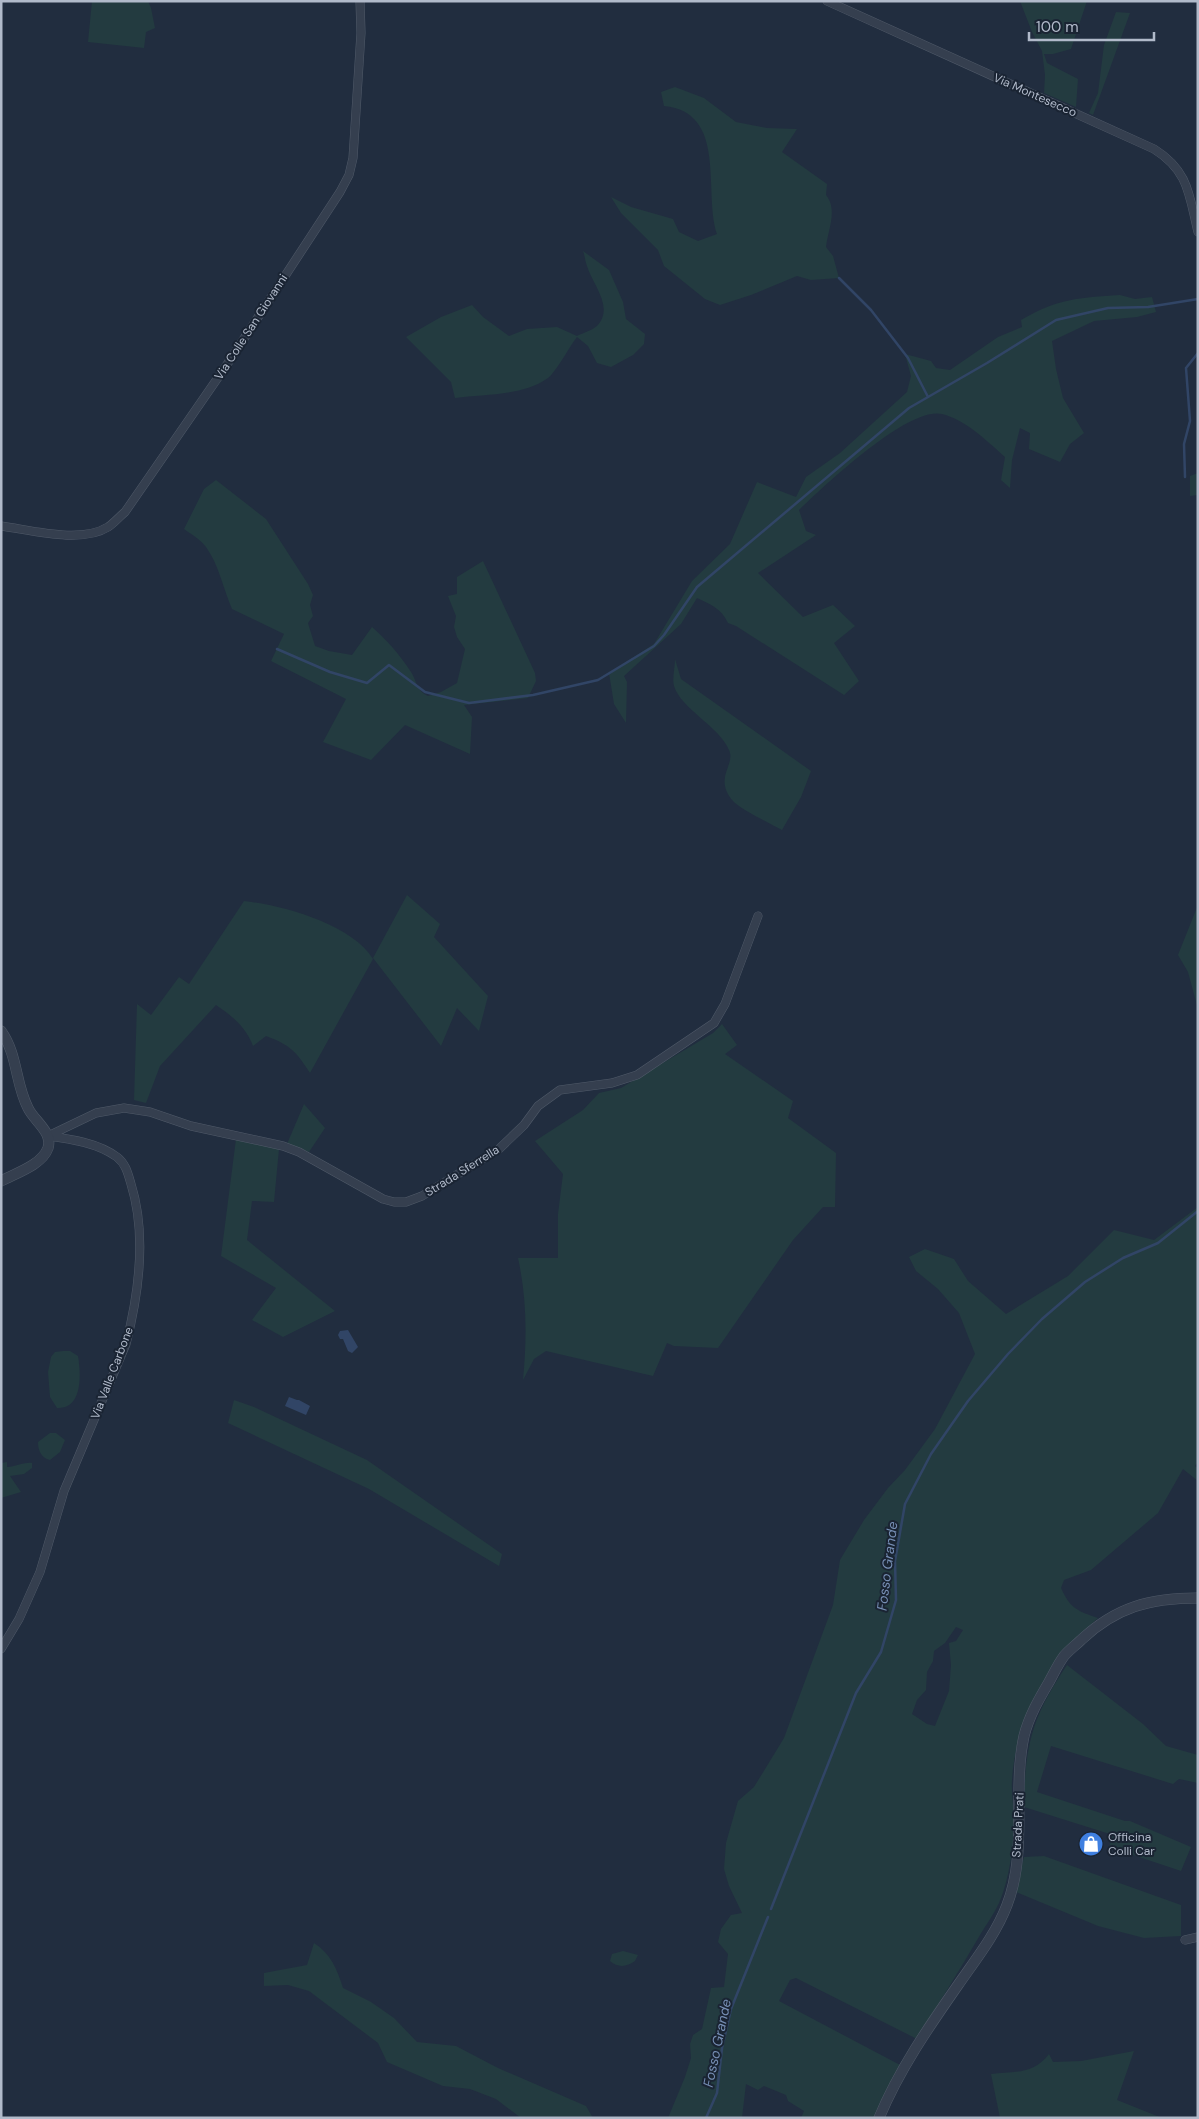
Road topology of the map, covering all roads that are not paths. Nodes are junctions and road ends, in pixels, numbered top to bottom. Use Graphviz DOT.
graph roads {
  1 [pos="360,1"];
  2 [pos="827,1"];
  3 [pos="1198,232"];
  4 [pos="1,526"];
  5 [pos="758,916"];
  6 [pos="1,1032"];
  7 [pos="48,1136"];
  8 [pos="1,1181"];
  9 [pos="1198,1598"];
  10 [pos="1,1649"];
  11 [pos="1198,1937"];
  12 [pos="1185,1940"];
  13 [pos="879,2118"];
  1 -- 4 [label="street, Via Colle San Giovanni"];
  2 -- 3 [label="street, Via Montesecco"];
  5 -- 7 [label="street, Strada Sferrella"];
  6 -- 7 [label="street"];
  7 -- 8 [label="street"];
  7 -- 10 [label="street, Via Valle Carbone"];
  9 -- 13 [label="street, Strada Prati"];
  11 -- 12 [label="street"];
}
